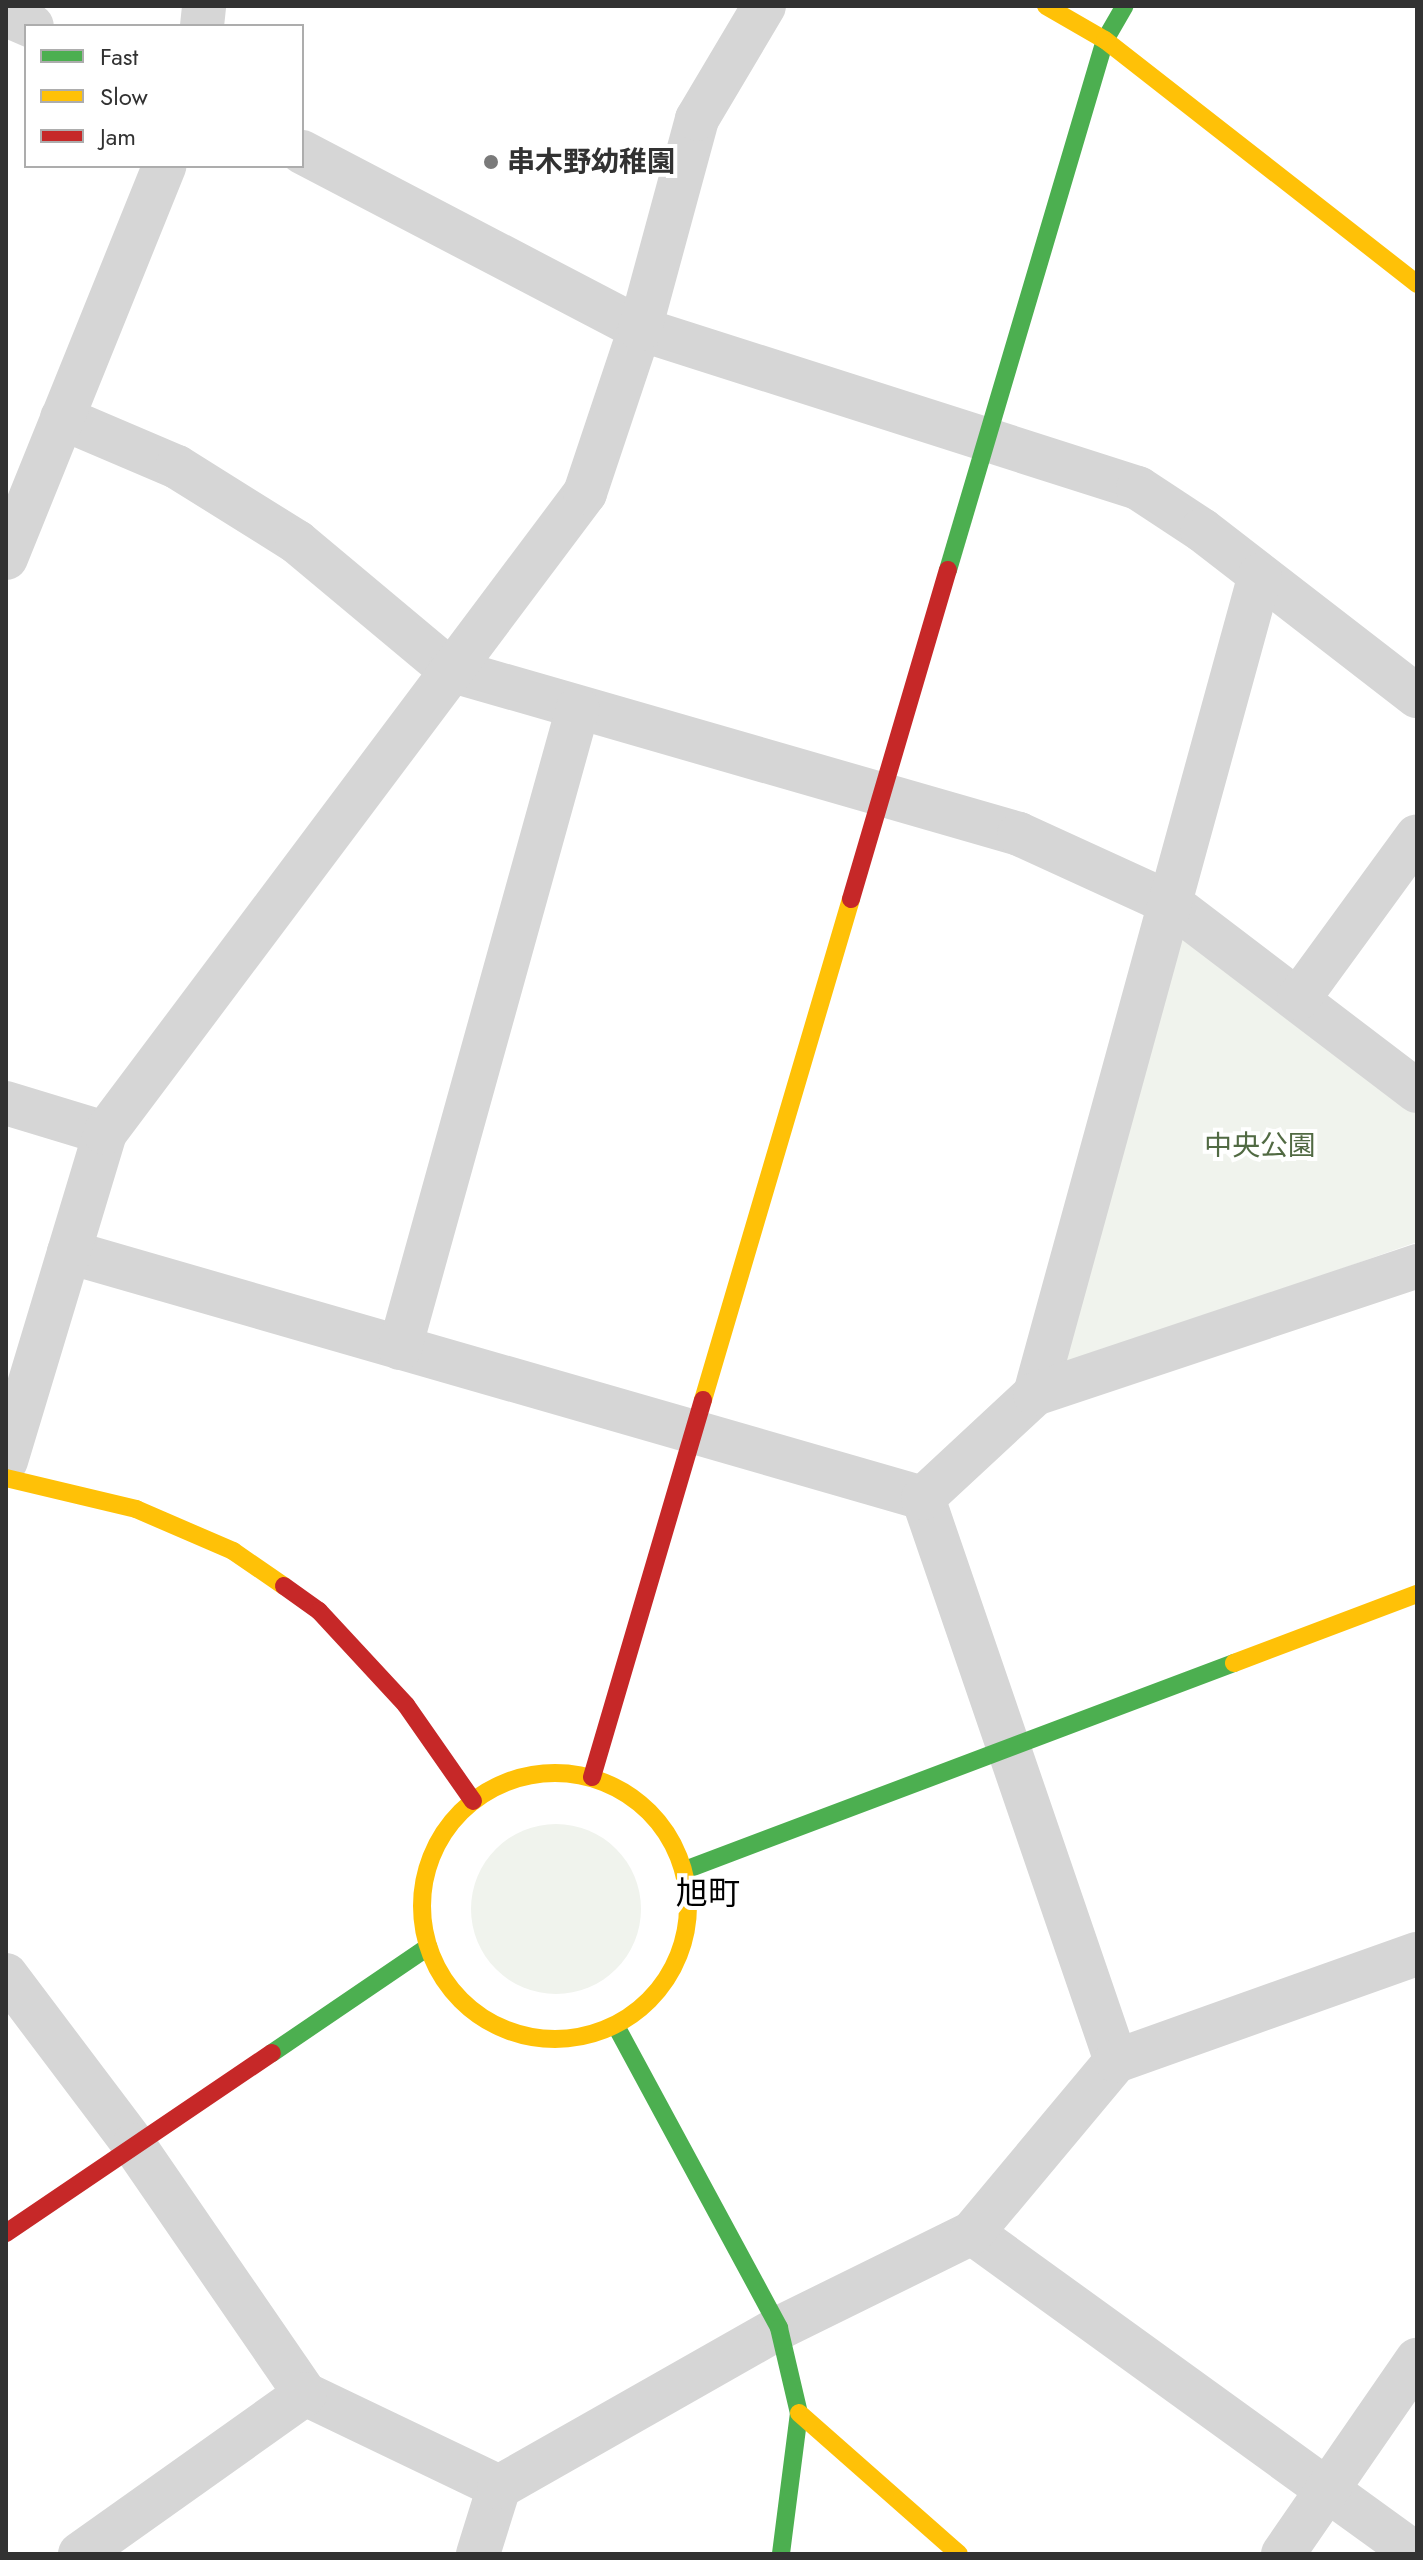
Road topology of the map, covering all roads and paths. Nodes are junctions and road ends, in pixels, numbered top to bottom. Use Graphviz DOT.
graph roads {
  1 [pos="764,6"];
  2 [pos="1046,6"];
  3 [pos="1125,6"];
  4 [pos="6,15"];
  5 [pos="27,24"];
  6 [pos="1105,40"];
  7 [pos="304,153"];
  8 [pos="163,168"];
  9 [pos="1417,284"];
  10 [pos="640,329"];
  11 [pos="62,418"];
  12 [pos="988,436"];
  13 [pos="6,558"];
  14 [pos="1260,575"];
  15 [pos="450,670"];
  16 [pos="1417,696"];
  17 [pos="578,708"];
  18 [pos="880,798"];
  19 [pos="1417,836"];
  20 [pos="1170,903"];
  21 [pos="1299,998"];
  22 [pos="1417,1091"];
  23 [pos="6,1103"];
  24 [pos="105,1133"];
  25 [pos="69,1252"];
  26 [pos="1417,1266"];
  27 [pos="400,1348"];
  28 [pos="1035,1394"];
  29 [pos="691,1432"];
  30 [pos="6,1461"];
  31 [pos="6,1478"];
  32 [pos="923,1498"];
  33 [pos="1417,1594"];
  34 [pos="1009,1743"];
  35 [pos="592,1777"];
  36 [pos="473,1801"];
  37 [pos="685,1870"];
  38 [pos="428,1947"];
  39 [pos="1416,1959"];
  40 [pos="6,1975"];
  41 [pos="616,2026"];
  42 [pos="1116,2061"];
  43 [pos="134,2145"];
  44 [pos="6,2233"];
  45 [pos="972,2233"];
  46 [pos="779,2328"];
  47 [pos="1417,2360"];
  48 [pos="305,2394"];
  49 [pos="799,2413"];
  50 [pos="499,2487"];
  51 [pos="1328,2490"];
  52 [pos="80,2554"];
  53 [pos="478,2554"];
  54 [pos="781,2554"];
  55 [pos="959,2554"];
  56 [pos="1283,2554"];
  57 [pos="1416,2554"];
  1 -- 10 [label="street"];
  2 -- 6 [label="street"];
  3 -- 6 [label="street"];
  4 -- 5 [label="street"];
  6 -- 9 [label="street"];
  6 -- 12 [label="street"];
  7 -- 10 [label="street"];
  8 -- 11 [label="street"];
  10 -- 12 [label="street"];
  10 -- 15 [label="street"];
  11 -- 13 [label="street"];
  11 -- 15 [label="street"];
  12 -- 14 [label="street"];
  12 -- 18 [label="street"];
  14 -- 16 [label="street"];
  14 -- 20 [label="street"];
  15 -- 17 [label="street"];
  15 -- 24 [label="street"];
  17 -- 18 [label="street"];
  17 -- 27 [label="street"];
  18 -- 20 [label="street"];
  18 -- 29 [label="street"];
  19 -- 21 [label="street"];
  20 -- 21 [label="street"];
  20 -- 28 [label="street"];
  21 -- 22 [label="street"];
  23 -- 24 [label="street"];
  24 -- 25 [label="street"];
  25 -- 27 [label="street"];
  25 -- 30 [label="street"];
  26 -- 28 [label="street"];
  27 -- 29 [label="street"];
  28 -- 32 [label="street"];
  29 -- 32 [label="street"];
  29 -- 35 [label="street"];
  31 -- 36 [label="street"];
  32 -- 34 [label="street"];
  33 -- 34 [label="street"];
  34 -- 37 [label="street"];
  34 -- 42 [label="street"];
  35 -- 36 [label="street"];
  35 -- 37 [label="street"];
  36 -- 38 [label="street"];
  37 -- 41 [label="street"];
  38 -- 41 [label="street"];
  38 -- 43 [label="street"];
  39 -- 42 [label="street"];
  40 -- 43 [label="street"];
  41 -- 46 [label="street"];
  42 -- 45 [label="street"];
  43 -- 44 [label="street"];
  43 -- 48 [label="street"];
  45 -- 46 [label="street"];
  45 -- 51 [label="street"];
  46 -- 49 [label="street"];
  46 -- 50 [label="street"];
  47 -- 51 [label="street"];
  48 -- 50 [label="street"];
  48 -- 52 [label="street"];
  49 -- 54 [label="street"];
  49 -- 55 [label="street"];
  50 -- 53 [label="street"];
  51 -- 56 [label="street"];
  51 -- 57 [label="street"];
}
